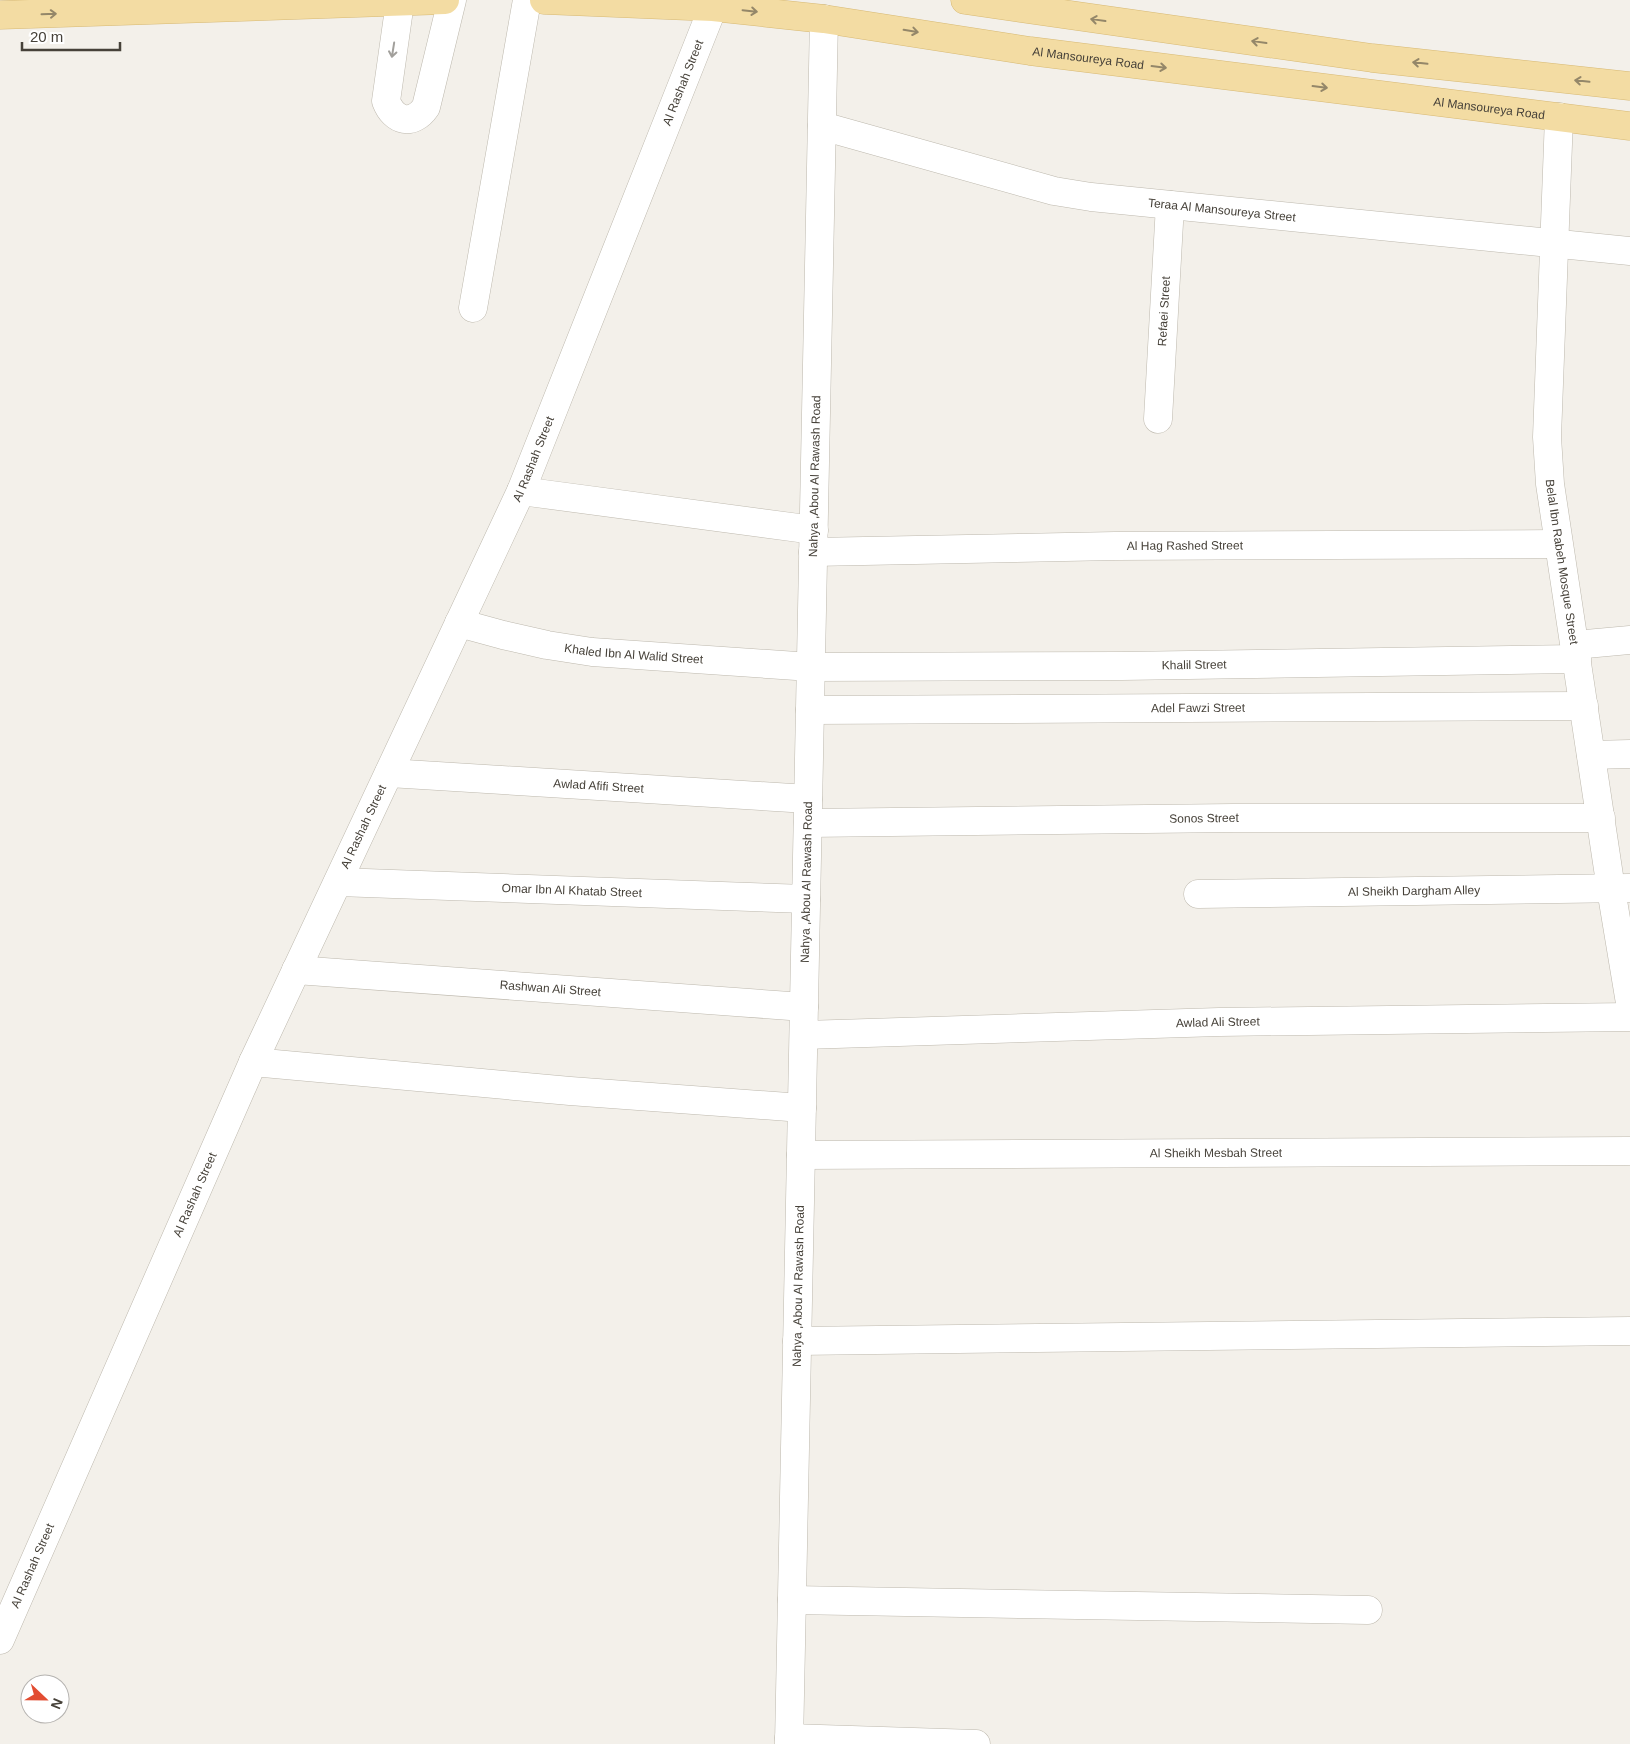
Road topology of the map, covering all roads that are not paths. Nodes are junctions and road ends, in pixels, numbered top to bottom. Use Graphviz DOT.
graph roads {
  1 [pos="445,0"];
  2 [pos="452,0"];
  3 [pos="526,0"];
  4 [pos="544,0"];
  5 [pos="965,0"];
  6 [pos="400,2"];
  7 [pos="713,7"];
  8 [pos="0,15"];
  9 [pos="824,18"];
  10 [pos="1630,86"];
  11 [pos="1559,118"];
  12 [pos="822,126"];
  13 [pos="1630,126"];
  14 [pos="1170,205"];
  15 [pos="1554,243"];
  16 [pos="1630,251"];
  17 [pos="473,308"];
  18 [pos="1158,419"];
  19 [pos="522,491"];
  20 [pos="813,541"];
  21 [pos="1558,544"];
  22 [pos="459,623"];
  23 [pos="1630,640"];
  24 [pos="1576,652"];
  25 [pos="811,667"];
  26 [pos="1584,706"];
  27 [pos="810,710"];
  28 [pos="1630,754"];
  29 [pos="1591,755"];
  30 [pos="389,773"];
  31 [pos="808,811"];
  32 [pos="1601,818"];
  33 [pos="338,882"];
  34 [pos="1621,888"];
  35 [pos="1198,894"];
  36 [pos="806,899"];
  37 [pos="296,970"];
  38 [pos="1630,1003"];
  39 [pos="804,1007"];
  40 [pos="1630,1017"];
  41 [pos="804,1035"];
  42 [pos="253,1062"];
  43 [pos="802,1108"];
  44 [pos="1630,1151"];
  45 [pos="801,1155"];
  46 [pos="1630,1331"];
  47 [pos="797,1340"];
  48 [pos="792,1600"];
  49 [pos="1368,1610"];
  50 [pos="0,1640"];
  51 [pos="789,1741"];
  52 [pos="976,1744"];
  1 -- 6 [label="main road"];
  6 -- 2 [label="street, one-way"];
  3 -- 17 [label="street"];
  4 -- 7 [label="main road, Al Mansoureya Road"];
  10 -- 5 [label="main road, one-way"];
  8 -- 6 [label="main road, one-way"];
  7 -- 9 [label="main road, Al Mansoureya Road, one-way"];
  7 -- 19 [label="street, Al Rashah Street"];
  9 -- 11 [label="main road, Al Mansoureya Road, one-way"];
  9 -- 12 [label="street, Nahya ,Abou Al Rawash Road"];
  11 -- 13 [label="main road, Al Mansoureya Road"];
  11 -- 15 [label="street, Belal Ibn Rabeh Mosque Street"];
  12 -- 14 [label="street, Teraa Al Mansoureya Street"];
  12 -- 20 [label="street, Nahya ,Abou Al Rawash Road"];
  14 -- 15 [label="street, Teraa Al Mansoureya Street"];
  14 -- 18 [label="street, Refaei Street"];
  15 -- 16 [label="street, Teraa Al Mansoureya Street"];
  15 -- 21 [label="street, Belal Ibn Rabeh Mosque Street"];
  19 -- 20 [label="street, Al Hag Rashed Street"];
  19 -- 22 [label="street, Al Rashah Street"];
  20 -- 21 [label="street, Al Hag Rashed Street"];
  20 -- 25 [label="street, Nahya ,Abou Al Rawash Road"];
  21 -- 24 [label="street, Belal Ibn Rabeh Mosque Street"];
  22 -- 25 [label="street, Khaled Ibn Al Walid Street"];
  22 -- 30 [label="street, Al Rashah Street"];
  23 -- 24 [label="street, Khalil Street"];
  24 -- 25 [label="street, Khalil Street"];
  24 -- 26 [label="street, Belal Ibn Rabeh Mosque Street"];
  25 -- 27 [label="street, Nahya ,Abou Al Rawash Road"];
  26 -- 27 [label="street, Adel Fawzi Street"];
  26 -- 29 [label="street, Belal Ibn Rabeh Mosque Street"];
  27 -- 31 [label="street, Nahya ,Abou Al Rawash Road"];
  28 -- 29 [label="street"];
  29 -- 32 [label="street, Belal Ibn Rabeh Mosque Street"];
  30 -- 31 [label="street, Awlad Afifi Street"];
  30 -- 33 [label="street, Al Rashah Street"];
  31 -- 32 [label="street, Sonos Street"];
  31 -- 36 [label="street, Nahya ,Abou Al Rawash Road"];
  32 -- 34 [label="street, Belal Ibn Rabeh Mosque Street"];
  33 -- 36 [label="street, Omar Ibn Al Khatab Street"];
  33 -- 37 [label="street, Al Rashah Street"];
  34 -- 35 [label="street, Al Sheikh Dargham Alley"];
  34 -- 38 [label="street, Belal Ibn Rabeh Mosque Street"];
  36 -- 39 [label="street, Nahya ,Abou Al Rawash Road"];
  37 -- 39 [label="street, Rashwan Ali Street"];
  37 -- 42 [label="street, Al Rashah Street"];
  39 -- 41 [label="street, Nahya ,Abou Al Rawash Road"];
  40 -- 41 [label="street, Awlad Ali Street"];
  41 -- 43 [label="street, Nahya ,Abou Al Rawash Road"];
  42 -- 43 [label="street"];
  42 -- 50 [label="street, Al Rashah Street"];
  43 -- 45 [label="street, Nahya ,Abou Al Rawash Road"];
  44 -- 45 [label="street, Al Sheikh Mesbah Street"];
  45 -- 47 [label="street, Nahya ,Abou Al Rawash Road"];
  46 -- 47 [label="street"];
  47 -- 48 [label="street, Nahya ,Abou Al Rawash Road"];
  48 -- 49 [label="street"];
  48 -- 51 [label="street, Nahya ,Abou Al Rawash Road"];
  51 -- 52 [label="street"];
}
